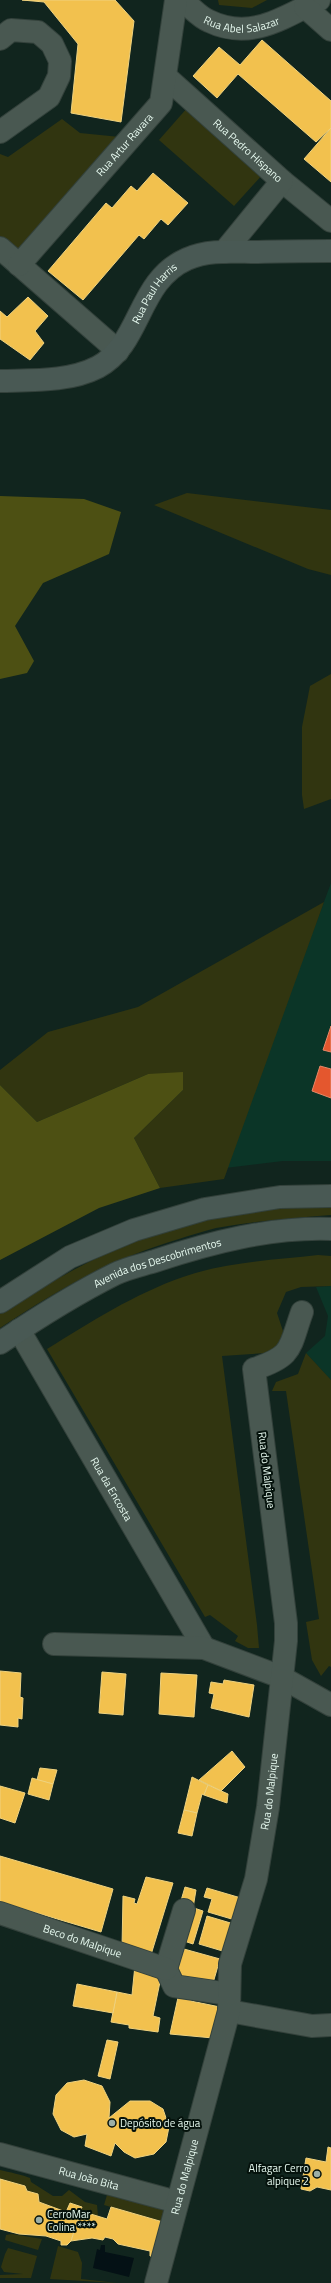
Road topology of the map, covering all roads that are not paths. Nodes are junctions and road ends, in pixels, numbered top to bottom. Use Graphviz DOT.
graph roads {
  1 [pos="176,0"];
  2 [pos="182,0"];
  3 [pos="312,4"];
  4 [pos="331,30"];
  5 [pos="0,39"];
  6 [pos="166,77"];
  7 [pos="0,132"];
  8 [pos="282,181"];
  9 [pos="331,220"];
  10 [pos="0,248"];
  11 [pos="331,251"];
  12 [pos="224,252"];
  13 [pos="18,265"];
  14 [pos="118,351"];
  15 [pos="0,381"];
  16 [pos="331,1196"];
  17 [pos="331,1229"];
  18 [pos="0,1302"];
  19 [pos="302,1312"];
  20 [pos="19,1330"];
  21 [pos="0,1343"];
  22 [pos="54,1644"];
  23 [pos="204,1648"];
  24 [pos="281,1678"];
  25 [pos="331,1705"];
  26 [pos="184,1910"];
  27 [pos="0,1913"];
  28 [pos="166,1969"];
  29 [pos="229,2003"];
  30 [pos="331,2025"];
  31 [pos="0,2154"];
  32 [pos="177,2202"];
  33 [pos="156,2283"];
  1 -- 6 [label="street, Rua Artur Ravara"];
  2 -- 3 [label="street, Rua Abel Salazar"];
  3 -- 4 [label="street, Rua Abel Salazar"];
  5 -- 7 [label="street"];
  6 -- 8 [label="street, Rua Pedro Hispano"];
  6 -- 13 [label="street, Rua Artur Ravara"];
  8 -- 9 [label="street, Rua Pedro Hispano"];
  8 -- 12 [label="street"];
  10 -- 13 [label="street"];
  11 -- 12 [label="main road, Rua Paul Harris"];
  12 -- 14 [label="main road, Rua Paul Harris"];
  13 -- 14 [label="street"];
  14 -- 15 [label="main road, Rua Paul Harris"];
  16 -- 18 [label="main road"];
  17 -- 20 [label="main road, Avenida dos Descobrimentos"];
  19 -- 24 [label="street, Rua do Malpique"];
  20 -- 21 [label="main road, Avenida dos Descobrimentos"];
  20 -- 23 [label="street, Rua da Encosta"];
  22 -- 23 [label="street"];
  23 -- 24 [label="street"];
  24 -- 25 [label="street"];
  24 -- 29 [label="street, Rua do Malpique"];
  26 -- 28 [label="street"];
  27 -- 28 [label="street, Beco do Malpique"];
  28 -- 29 [label="street"];
  29 -- 30 [label="street"];
  29 -- 32 [label="street, Rua do Malpique"];
  31 -- 32 [label="street, Rua João Bita"];
  32 -- 33 [label="street, Rua do Malpique"];
}
